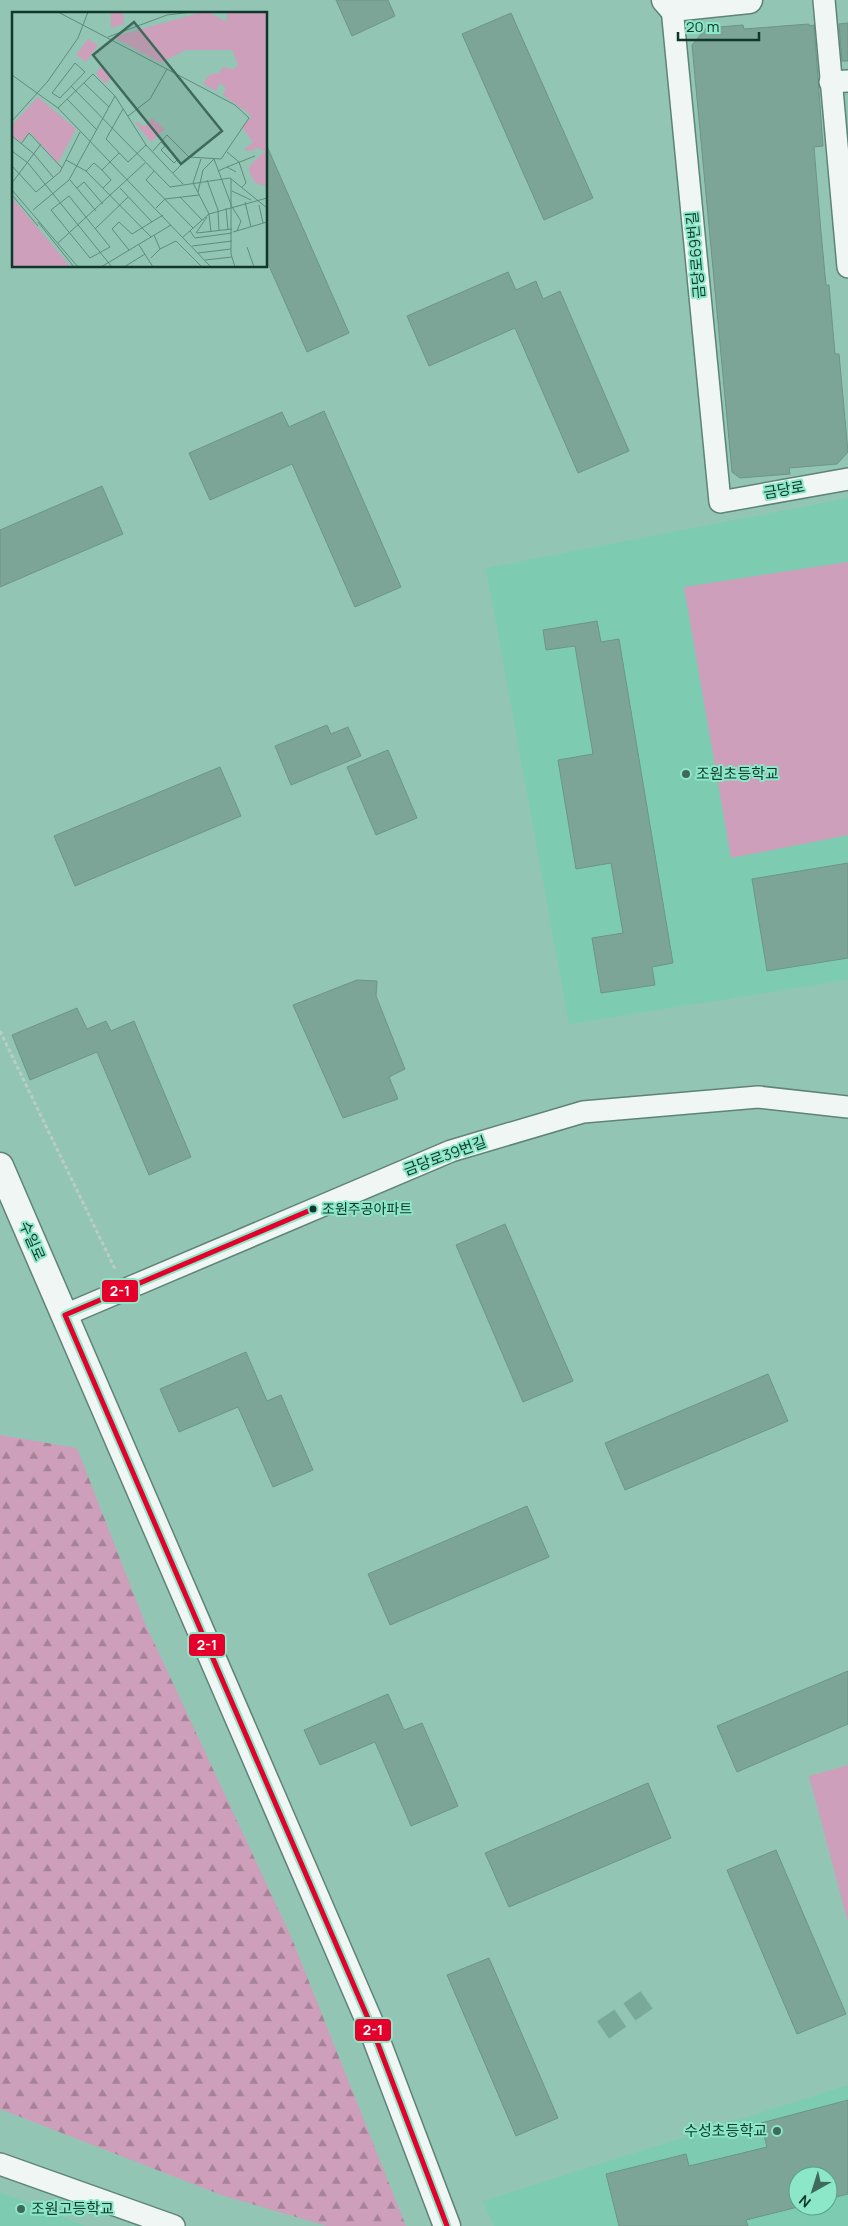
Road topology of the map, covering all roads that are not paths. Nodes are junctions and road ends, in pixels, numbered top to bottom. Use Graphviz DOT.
graph roads {
  1 [pos="749,0"];
  2 [pos="824,0"];
  3 [pos="669,4"];
  4 [pos="839,82"];
  5 [pos="848,267"];
  6 [pos="848,479"];
  7 [pos="720,502"];
  8 [pos="848,1107"];
  9 [pos="0,1166"];
  10 [pos="65,1315"];
  11 [pos="0,2164"];
  12 [pos="174,2226"];
  13 [pos="447,2226"];
  1 -- 3 [label="street, 금당로69번길"];
  2 -- 4 [label="street"];
  3 -- 7 [label="street, 금당로69번길"];
  4 -- 5 [label="street"];
  6 -- 7 [label="street, 금당로"];
  8 -- 10 [label="street, 금당로39번길"];
  9 -- 10 [label="street, 수일로"];
  10 -- 13 [label="street, 수일로"];
  11 -- 12 [label="street"];
}
